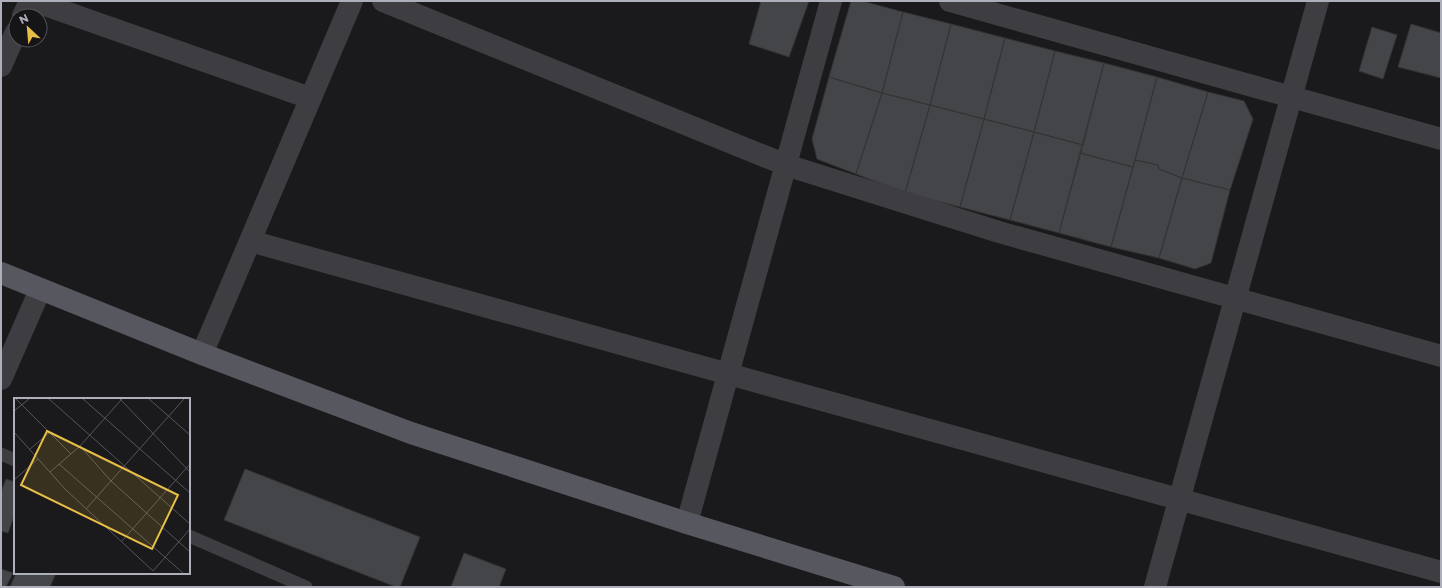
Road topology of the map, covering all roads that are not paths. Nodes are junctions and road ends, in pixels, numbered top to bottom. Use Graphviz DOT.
graph roads {
  1 [pos="34,1"];
  2 [pos="352,1"];
  3 [pos="383,1"];
  4 [pos="831,1"];
  5 [pos="950,1"];
  6 [pos="1318,1"];
  7 [pos="9,48"];
  8 [pos="1,66"];
  9 [pos="1292,97"];
  10 [pos="310,98"];
  11 [pos="1441,139"];
  12 [pos="786,165"];
  13 [pos="250,241"];
  14 [pos="1,273"];
  15 [pos="40,290"];
  16 [pos="1236,298"];
  17 [pos="202,354"];
  18 [pos="1441,356"];
  19 [pos="729,374"];
  20 [pos="1,379"];
  21 [pos="1,454"];
  22 [pos="14,460"];
  23 [pos="1180,499"];
  24 [pos="688,523"];
  25 [pos="190,536"];
  26 [pos="1441,572"];
  27 [pos="306,587"];
  28 [pos="894,587"];
  29 [pos="1155,587"];
  1 -- 10 [label="street"];
  2 -- 10 [label="street"];
  3 -- 12 [label="street"];
  4 -- 12 [label="street"];
  5 -- 9 [label="street"];
  6 -- 9 [label="street"];
  7 -- 8 [label="street"];
  9 -- 11 [label="street"];
  9 -- 16 [label="street"];
  10 -- 13 [label="street"];
  12 -- 16 [label="street"];
  12 -- 19 [label="street"];
  13 -- 17 [label="street"];
  13 -- 19 [label="street"];
  14 -- 15 [label="main road"];
  15 -- 17 [label="main road"];
  15 -- 20 [label="street"];
  16 -- 18 [label="street"];
  16 -- 23 [label="street"];
  17 -- 24 [label="main road"];
  19 -- 23 [label="street"];
  19 -- 24 [label="street"];
  21 -- 22 [label="lane"];
  23 -- 26 [label="street"];
  23 -- 29 [label="street"];
  24 -- 28 [label="main road"];
  25 -- 27 [label="lane"];
}
